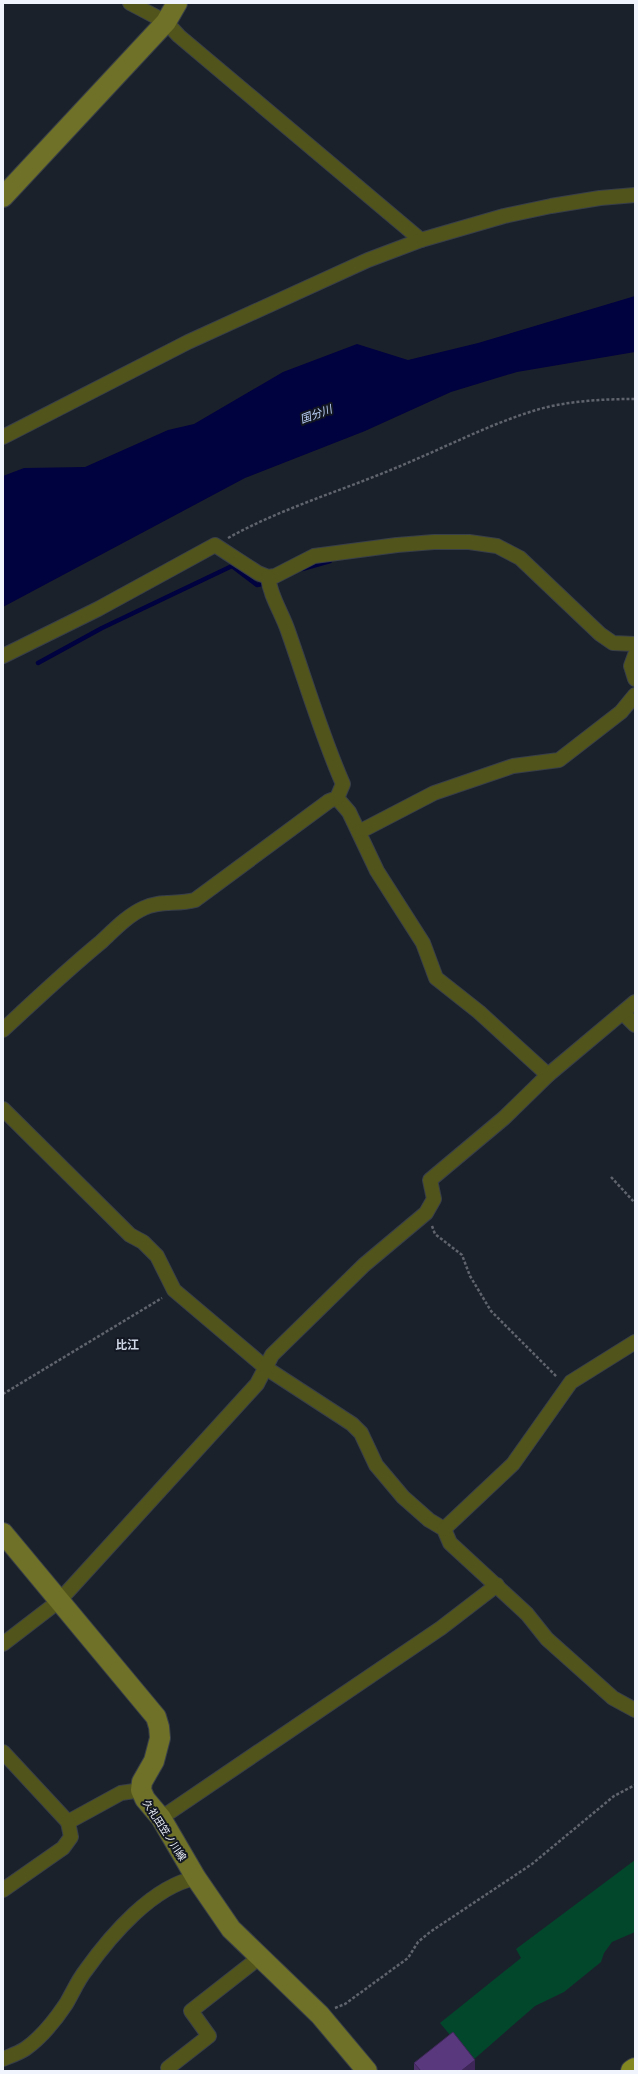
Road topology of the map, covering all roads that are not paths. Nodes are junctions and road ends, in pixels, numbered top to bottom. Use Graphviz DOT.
graph roads {
  1 [pos="130,3"];
  2 [pos="177,3"];
  3 [pos="166,22"];
  4 [pos="635,195"];
  5 [pos="3,197"];
  6 [pos="421,240"];
  7 [pos="3,437"];
  8 [pos="268,581"];
  9 [pos="635,652"];
  10 [pos="3,656"];
  11 [pos="635,679"];
  12 [pos="635,695"];
  13 [pos="337,798"];
  14 [pos="359,832"];
  15 [pos="635,1002"];
  16 [pos="623,1013"];
  17 [pos="635,1025"];
  18 [pos="3,1030"];
  19 [pos="548,1075"];
  20 [pos="3,1109"];
  21 [pos="635,1342"];
  22 [pos="266,1368"];
  23 [pos="444,1529"];
  24 [pos="3,1533"];
  25 [pos="497,1585"];
  26 [pos="59,1601"];
  27 [pos="3,1644"];
  28 [pos="635,1710"];
  29 [pos="3,1752"];
  30 [pos="141,1790"];
  31 [pos="161,1818"];
  32 [pos="68,1822"];
  33 [pos="196,1878"];
  34 [pos="3,1890"];
  35 [pos="260,1957"];
  36 [pos="3,2059"];
  37 [pos="168,2068"];
  38 [pos="635,2069"];
  39 [pos="367,2071"];
  40 [pos="632,2071"];
  1 -- 3 [label="street"];
  2 -- 3 [label="main road"];
  3 -- 5 [label="main road"];
  3 -- 6 [label="street"];
  4 -- 6 [label="street"];
  6 -- 7 [label="street"];
  8 -- 9 [label="street"];
  8 -- 10 [label="street"];
  8 -- 13 [label="street"];
  9 -- 11 [label="street"];
  12 -- 14 [label="street"];
  13 -- 14 [label="street"];
  13 -- 18 [label="street"];
  14 -- 19 [label="street"];
  15 -- 16 [label="street"];
  16 -- 17 [label="street"];
  16 -- 19 [label="street"];
  19 -- 22 [label="street"];
  20 -- 22 [label="street"];
  21 -- 23 [label="street"];
  22 -- 23 [label="street"];
  22 -- 26 [label="street"];
  23 -- 25 [label="street"];
  24 -- 26 [label="main road, 久礼田笠ノ川線"];
  25 -- 28 [label="street"];
  25 -- 31 [label="street"];
  26 -- 27 [label="street"];
  26 -- 30 [label="main road, 久礼田笠ノ川線"];
  29 -- 32 [label="street"];
  30 -- 31 [label="main road, 久礼田笠ノ川線"];
  30 -- 32 [label="street"];
  31 -- 33 [label="main road, 久礼田笠ノ川線"];
  32 -- 34 [label="street"];
  33 -- 35 [label="main road, 久礼田笠ノ川線"];
  33 -- 36 [label="street"];
  35 -- 37 [label="street"];
  35 -- 39 [label="main road, 久礼田笠ノ川線"];
  38 -- 40 [label="main road"];
}
